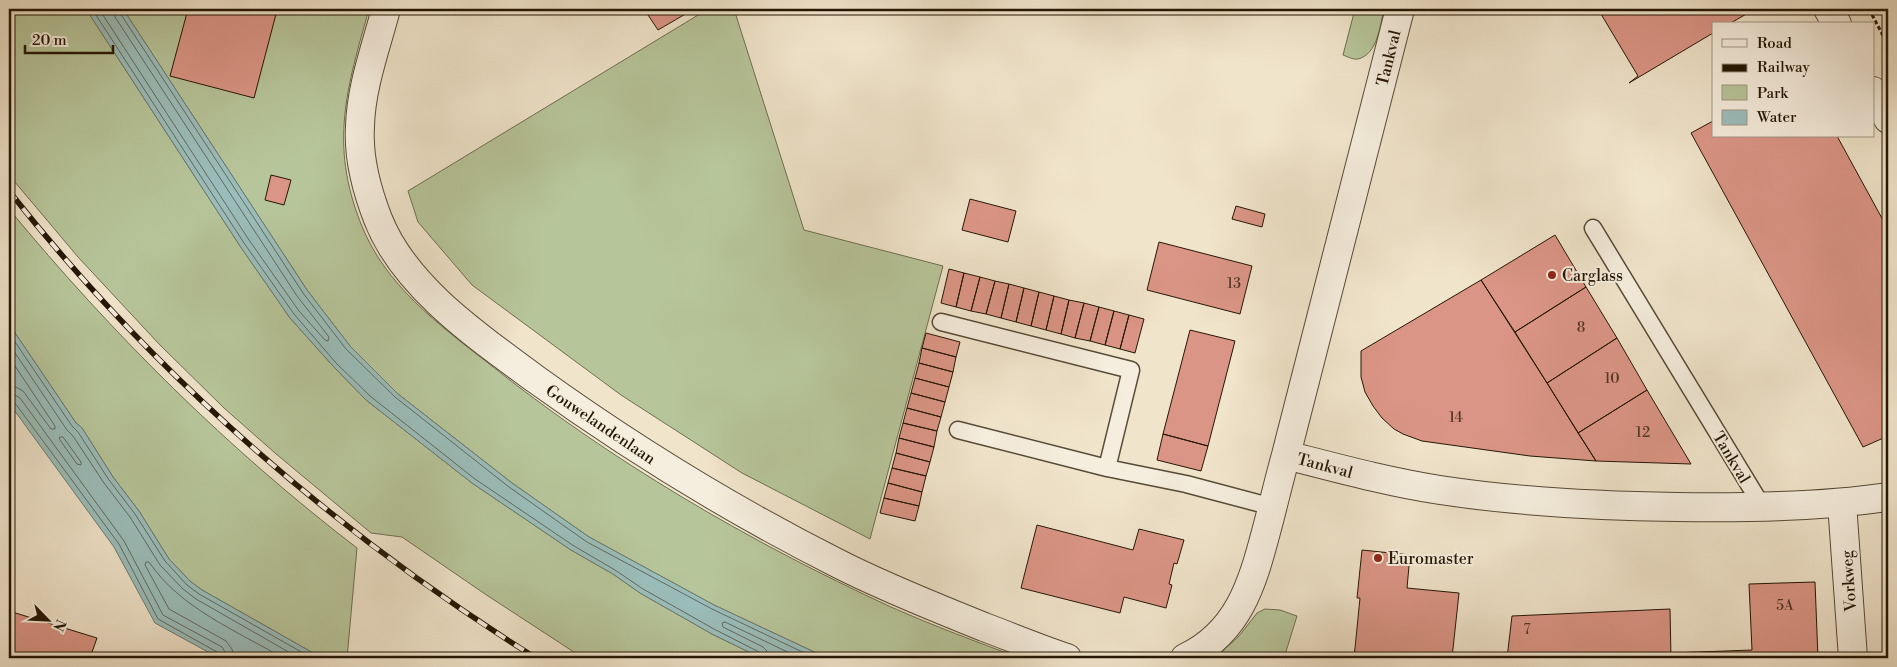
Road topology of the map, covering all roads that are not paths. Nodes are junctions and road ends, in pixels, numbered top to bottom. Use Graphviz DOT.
graph roads {
  1 [pos="386,9"];
  2 [pos="1400,9"];
  3 [pos="1828,9"];
  4 [pos="1836,22"];
  5 [pos="1874,93"];
  6 [pos="1888,119"];
  7 [pos="1593,228"];
  8 [pos="941,322"];
  9 [pos="958,430"];
  10 [pos="1286,455"];
  11 [pos="1107,468"];
  12 [pos="1888,496"];
  13 [pos="1842,503"];
  14 [pos="1762,506"];
  15 [pos="1273,507"];
  16 [pos="1067,658"];
  17 [pos="1185,658"];
  18 [pos="1853,658"];
  1 -- 16 [label="street, Gouwelandenlaan"];
  2 -- 10 [label="street, Tankval"];
  3 -- 4 [label="street"];
  5 -- 6 [label="street"];
  7 -- 14 [label="lane, Tankval"];
  8 -- 11 [label="lane"];
  9 -- 11 [label="lane"];
  10 -- 14 [label="street, Tankval"];
  10 -- 15 [label="street"];
  11 -- 15 [label="lane"];
  12 -- 13 [label="street, Tankval"];
  13 -- 14 [label="street, Tankval"];
  13 -- 18 [label="street, Vorkweg"];
  15 -- 17 [label="street"];
}
